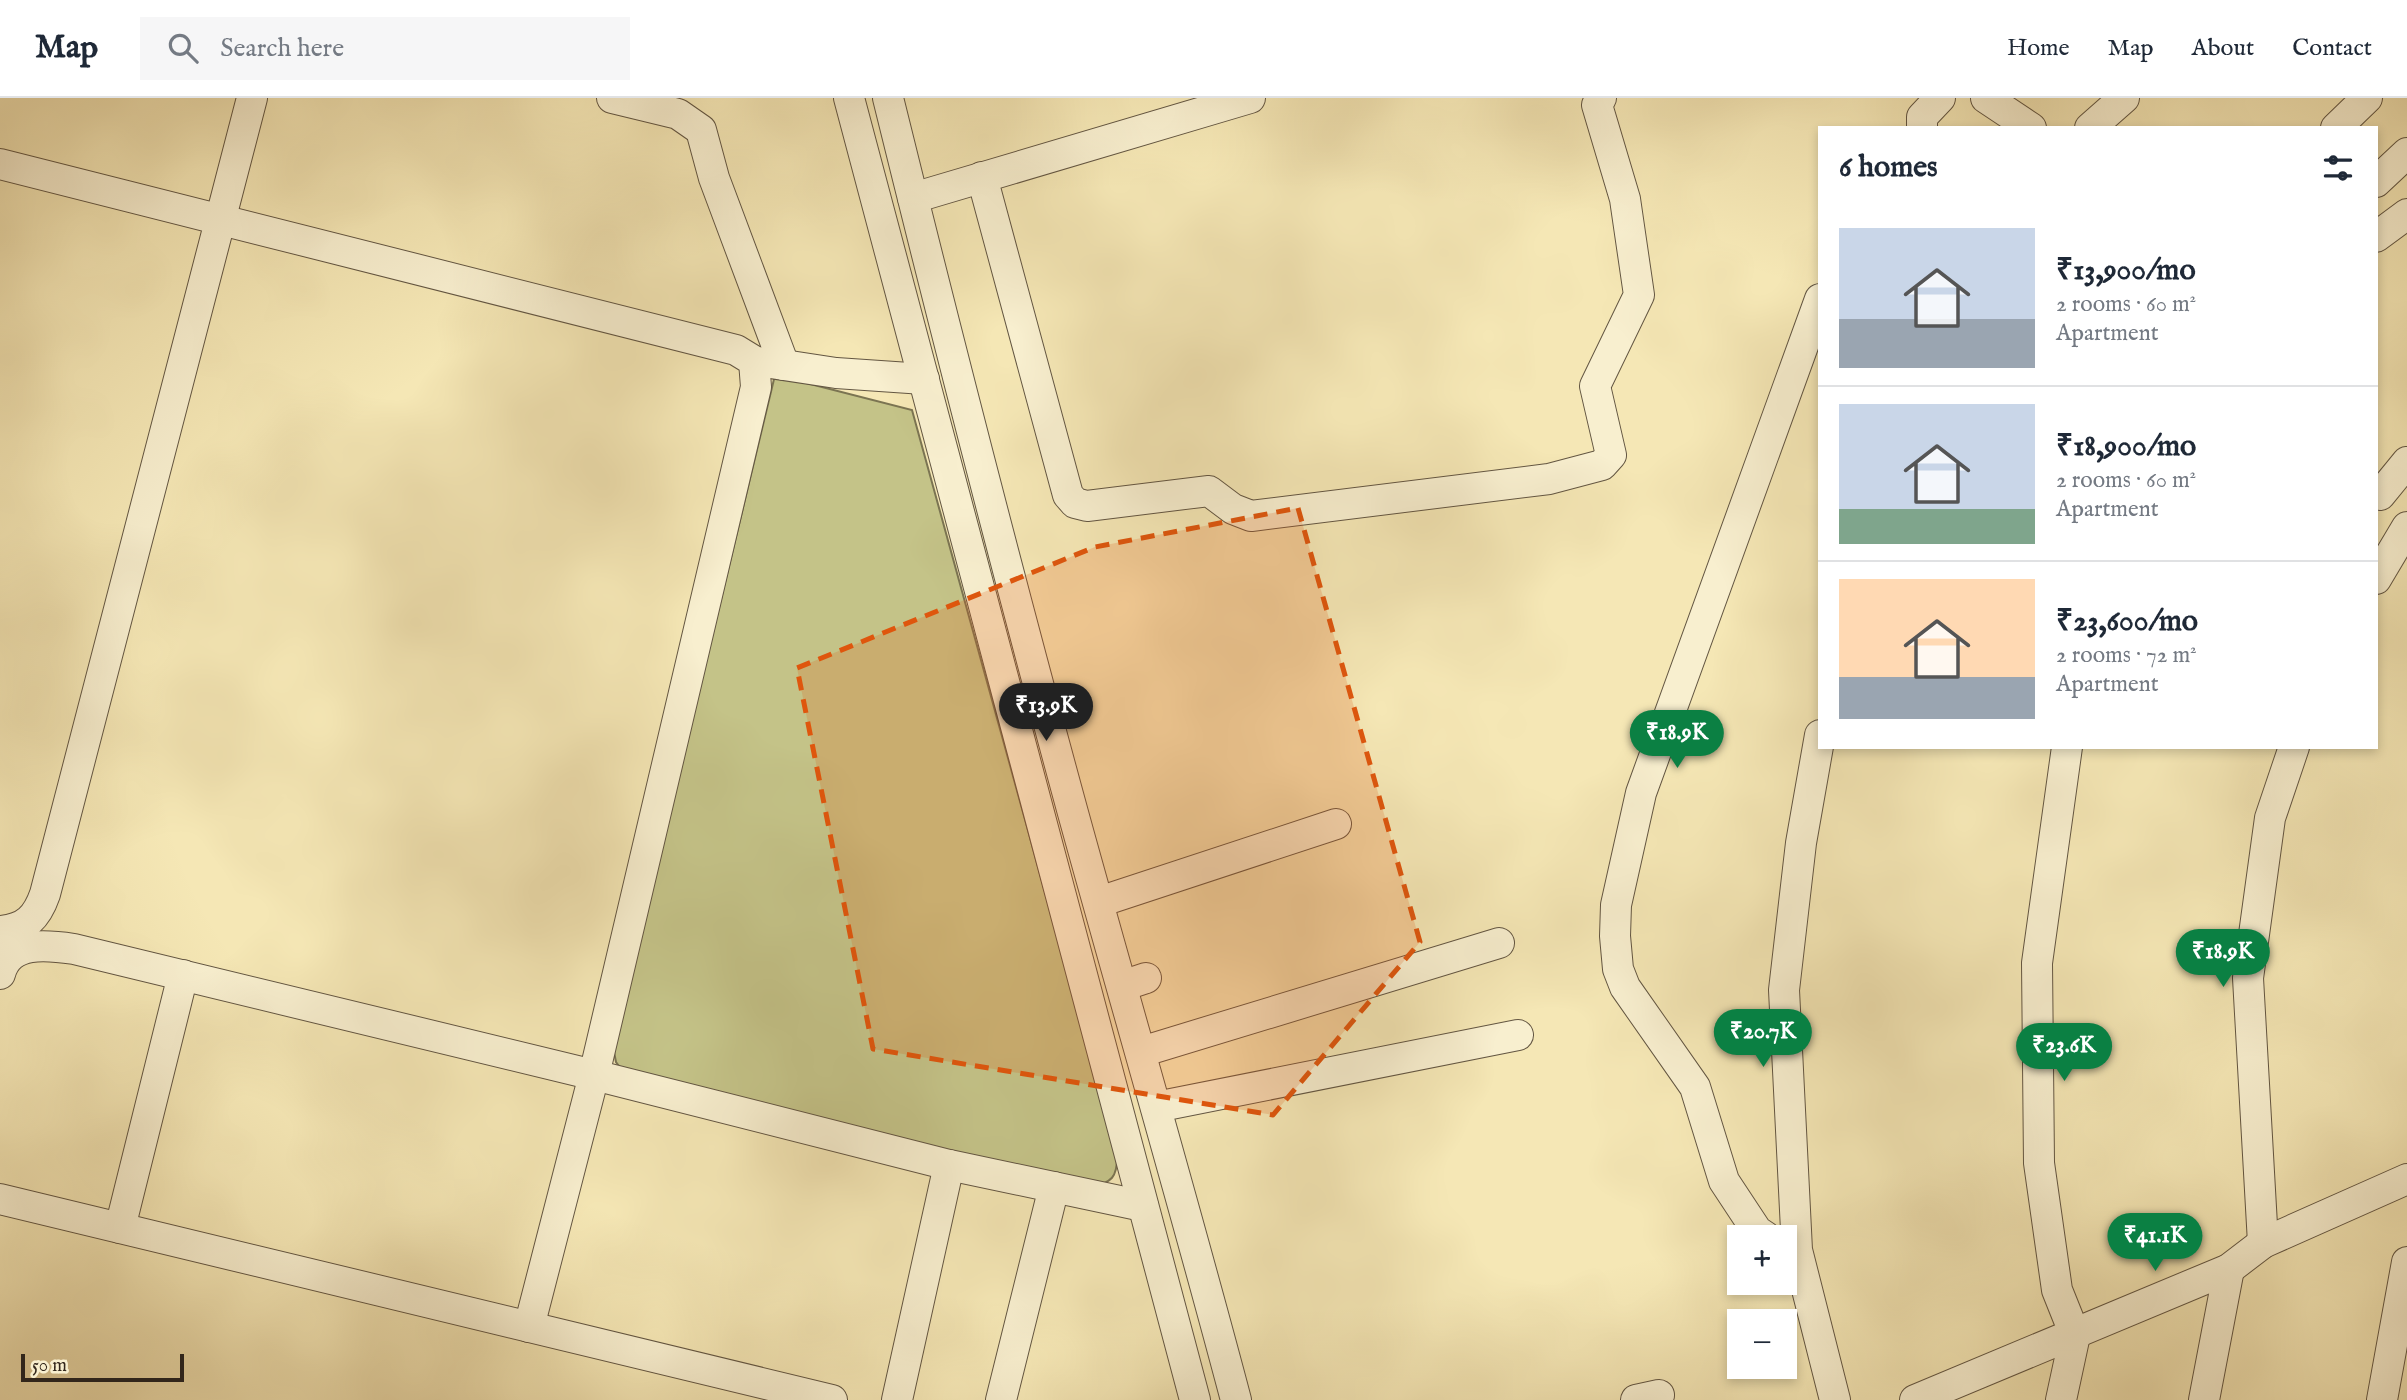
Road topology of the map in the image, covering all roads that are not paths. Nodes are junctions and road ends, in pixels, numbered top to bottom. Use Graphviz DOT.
graph roads {
  1 [pos="252,98"];
  2 [pos="612,98"];
  3 [pos="849,98"];
  4 [pos="888,98"];
  5 [pos="1250,98"];
  6 [pos="1601,98"];
  7 [pos="1940,98"];
  8 [pos="1986,98"];
  9 [pos="2124,98"];
  10 [pos="2367,98"];
  11 [pos="1922,126"];
  12 [pos="2028,126"];
  13 [pos="2092,126"];
  14 [pos="2338,126"];
  15 [pos="2407,153"];
  16 [pos="0,164"];
  17 [pos="982,177"];
  18 [pos="2378,180"];
  19 [pos="913,198"];
  20 [pos="2407,214"];
  21 [pos="219,219"];
  22 [pos="2378,236"];
  23 [pos="1818,305"];
  24 [pos="754,361"];
  25 [pos="784,365"];
  26 [pos="924,379"];
  27 [pos="2407,462"];
  28 [pos="2378,494"];
  29 [pos="2407,520"];
  30 [pos="2407,527"];
  31 [pos="2378,576"];
  32 [pos="1046,713"];
  33 [pos="1015,722"];
  34 [pos="1818,746"];
  35 [pos="2067,749"];
  36 [pos="2293,749"];
  37 [pos="1336,824"];
  38 [pos="1098,902"];
  39 [pos="0,931"];
  40 [pos="1499,943"];
  41 [pos="0,974"];
  42 [pos="183,975"];
  43 [pos="1517,1035"];
  44 [pos="1141,1052"];
  45 [pos="594,1075"];
  46 [pos="1156,1107"];
  47 [pos="949,1165"];
  48 [pos="2407,1178"];
  49 [pos="1054,1187"];
  50 [pos="0,1199"];
  51 [pos="1143,1206"];
  52 [pos="1753,1225"];
  53 [pos="1790,1225"];
  54 [pos="120,1228"];
  55 [pos="2263,1243"];
  56 [pos="2407,1262"];
  57 [pos="1797,1269"];
  58 [pos="2229,1269"];
  59 [pos="529,1327"];
  60 [pos="2075,1335"];
  61 [pos="832,1400"];
  62 [pos="897,1400"];
  63 [pos="1000,1400"];
  64 [pos="1195,1400"];
  65 [pos="1236,1400"];
  66 [pos="1835,1400"];
  67 [pos="1915,1400"];
  68 [pos="2061,1400"];
  69 [pos="2204,1400"];
  70 [pos="2382,1400"];
  1 -- 21 [label="street"];
  2 -- 25 [label="street"];
  3 -- 26 [label="street"];
  4 -- 19 [label="street"];
  5 -- 17 [label="street"];
  6 -- 17 [label="street"];
  7 -- 11 [label="street"];
  8 -- 12 [label="street"];
  9 -- 13 [label="street"];
  10 -- 14 [label="street"];
  15 -- 18 [label="street"];
  16 -- 21 [label="street"];
  17 -- 19 [label="street"];
  19 -- 32 [label="street"];
  20 -- 22 [label="street"];
  21 -- 24 [label="street"];
  21 -- 39 [label="street"];
  23 -- 52 [label="street"];
  24 -- 25 [label="street"];
  24 -- 45 [label="street"];
  25 -- 26 [label="street"];
  26 -- 33 [label="street"];
  27 -- 28 [label="street"];
  28 -- 29 [label="street"];
  30 -- 31 [label="street"];
  32 -- 33 [label="street"];
  32 -- 38 [label="street"];
  33 -- 51 [label="street"];
  34 -- 53 [label="street"];
  35 -- 60 [label="street"];
  36 -- 55 [label="street"];
  37 -- 38 [label="street"];
  38 -- 44 [label="street"];
  40 -- 44 [label="street"];
  41 -- 42 [label="street"];
  42 -- 45 [label="street"];
  42 -- 54 [label="street"];
  43 -- 46 [label="street"];
  44 -- 46 [label="street"];
  45 -- 47 [label="street"];
  45 -- 59 [label="street"];
  46 -- 65 [label="street"];
  47 -- 49 [label="street"];
  47 -- 62 [label="street"];
  48 -- 55 [label="street"];
  49 -- 51 [label="street"];
  49 -- 63 [label="street"];
  50 -- 54 [label="street"];
  51 -- 64 [label="street"];
  54 -- 59 [label="street"];
  55 -- 58 [label="street"];
  56 -- 70 [label="street"];
  57 -- 66 [label="street"];
  58 -- 60 [label="street"];
  58 -- 69 [label="street"];
  59 -- 61 [label="street"];
  60 -- 67 [label="street"];
  60 -- 68 [label="street"];
}
